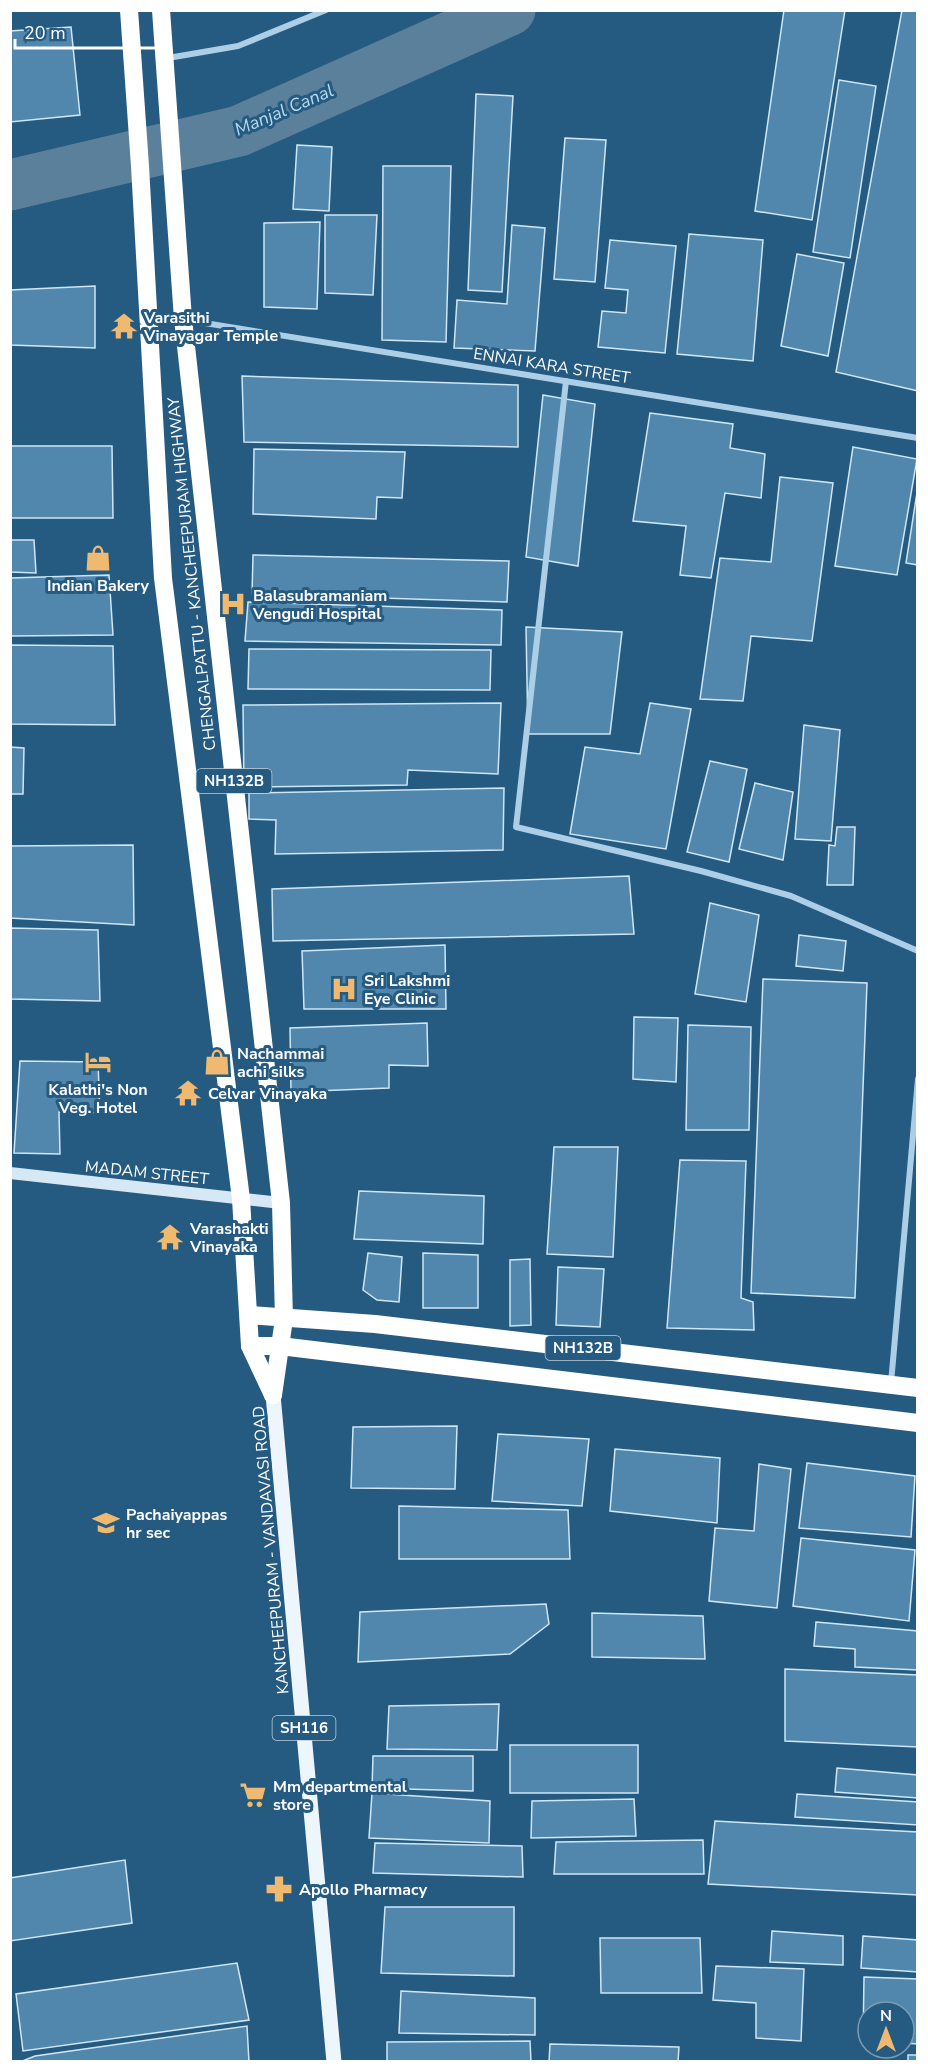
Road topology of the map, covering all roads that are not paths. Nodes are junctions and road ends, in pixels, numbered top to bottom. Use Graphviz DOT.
graph roads {
  1 [pos="129,10"];
  2 [pos="161,10"];
  3 [pos="326,10"];
  4 [pos="165,59"];
  5 [pos="183,319"];
  6 [pos="566,381"];
  7 [pos="918,438"];
  8 [pos="918,951"];
  9 [pos="918,1079"];
  10 [pos="10,1173"];
  11 [pos="241,1199"];
  12 [pos="281,1203"];
  13 [pos="249,1315"];
  14 [pos="284,1319"];
  15 [pos="250,1346"];
  16 [pos="280,1346"];
  17 [pos="891,1384"];
  18 [pos="918,1388"];
  19 [pos="273,1395"];
  20 [pos="918,1423"];
  21 [pos="334,2061"];
  1 -- 11 [label="highway"];
  2 -- 4 [label="highway, CHENGALPATTU - KANCHEEPURAM HIGHWAY / NH132B"];
  3 -- 4 [label="street"];
  4 -- 5 [label="highway, CHENGALPATTU - KANCHEEPURAM HIGHWAY / NH132B"];
  5 -- 6 [label="street, ENNAI KARA STREET"];
  5 -- 12 [label="highway, CHENGALPATTU - KANCHEEPURAM HIGHWAY / NH132B"];
  6 -- 7 [label="street, ENNAI KARA STREET"];
  6 -- 8 [label="street"];
  9 -- 17 [label="street"];
  10 -- 11 [label="street, MADAM STREET"];
  11 -- 12 [label="street, MADAM STREET"];
  11 -- 13 [label="highway"];
  12 -- 14 [label="highway, CHENGALPATTU - KANCHEEPURAM HIGHWAY / NH132B"];
  13 -- 14 [label="highway, NH132B"];
  13 -- 15 [label="highway"];
  14 -- 16 [label="highway, CHENGALPATTU - KANCHEEPURAM HIGHWAY / NH132B"];
  14 -- 17 [label="highway, NH132B"];
  15 -- 16 [label="highway, NH132B"];
  15 -- 19 [label="highway"];
  16 -- 19 [label="highway, CHENGALPATTU - KANCHEEPURAM HIGHWAY / NH132B"];
  16 -- 20 [label="highway, NH132B"];
  17 -- 18 [label="highway, NH132B"];
  19 -- 21 [label="main road, KANCHEEPURAM - VANDAVASI ROAD / SH116"];
}
